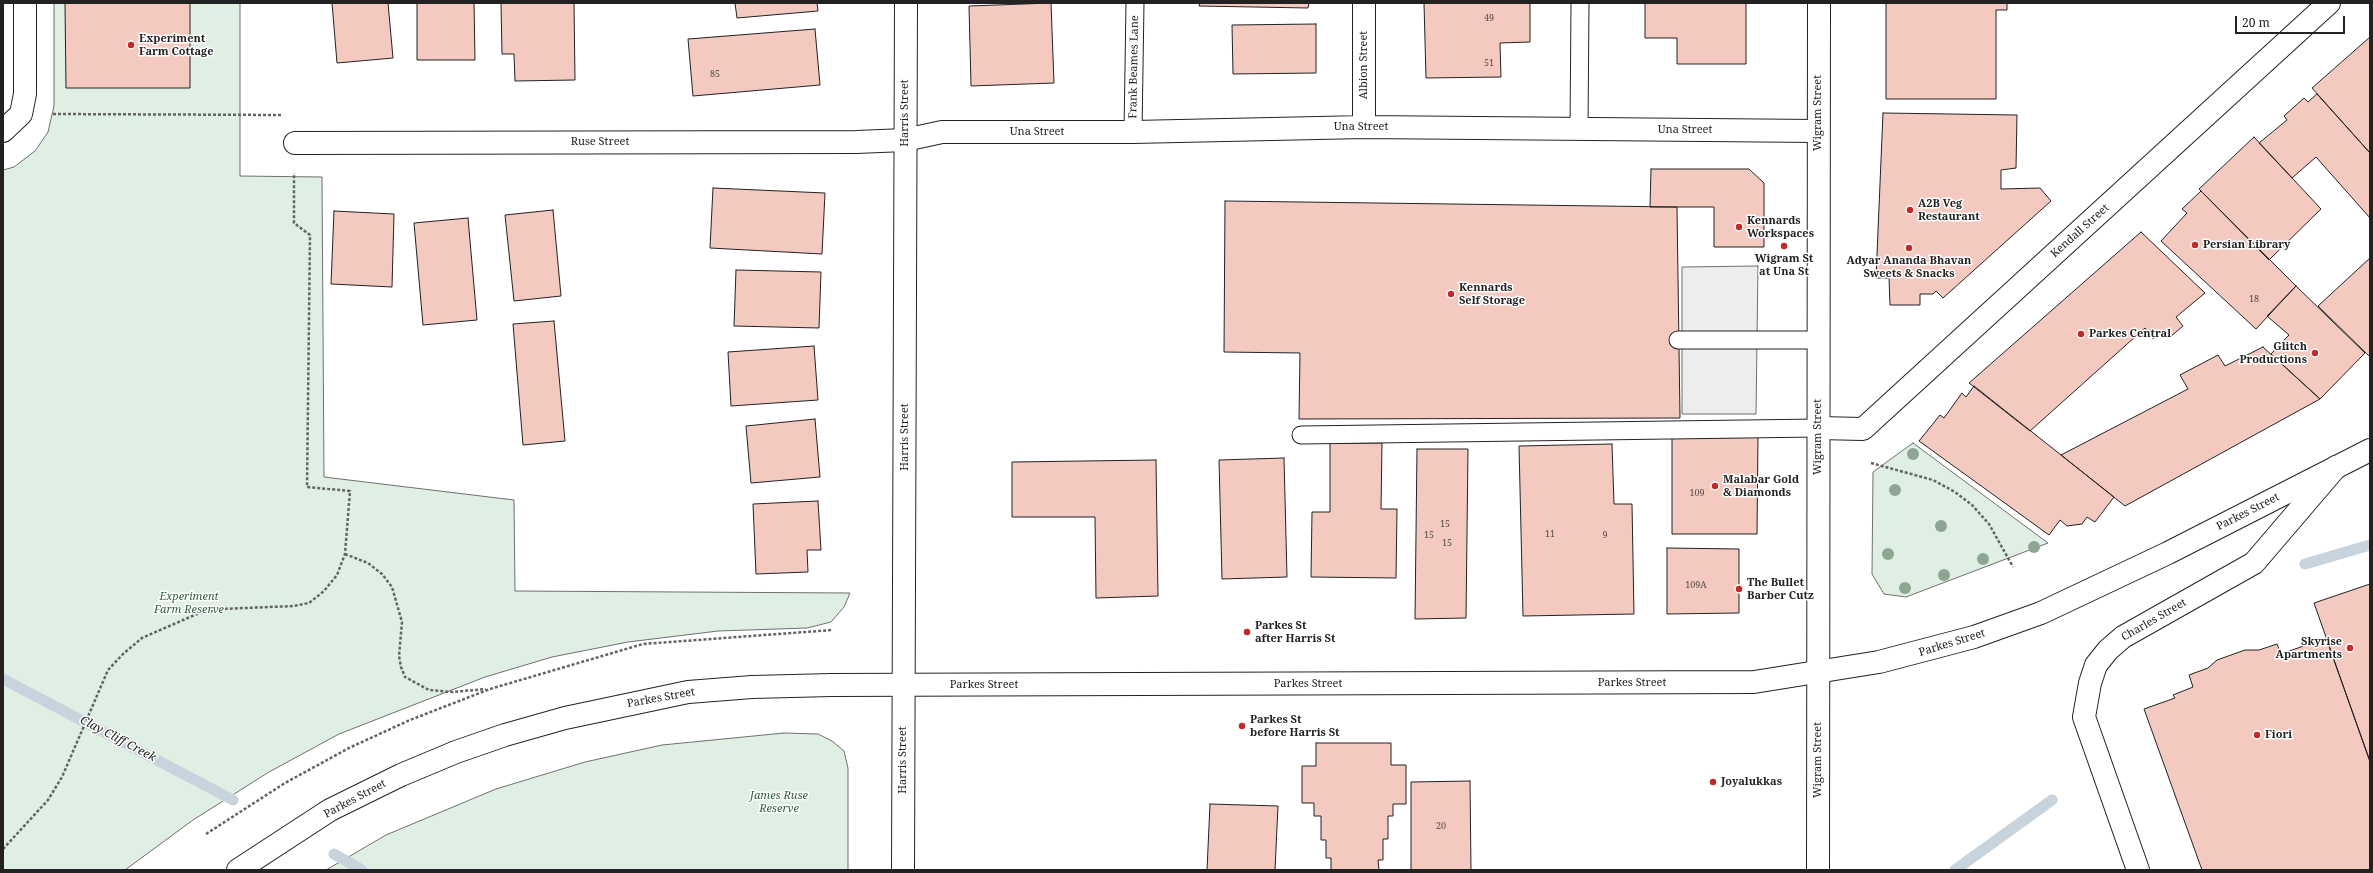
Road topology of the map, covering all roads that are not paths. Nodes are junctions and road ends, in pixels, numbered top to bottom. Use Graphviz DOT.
graph roads {
  1 [pos="25,3"];
  2 [pos="906,3"];
  3 [pos="1135,3"];
  4 [pos="1364,3"];
  5 [pos="1580,3"];
  6 [pos="1819,3"];
  7 [pos="2330,3"];
  8 [pos="1364,127"];
  9 [pos="1579,129"];
  10 [pos="3,131"];
  11 [pos="1818,131"];
  12 [pos="1133,132"];
  13 [pos="905,140"];
  14 [pos="294,143"];
  15 [pos="1678,340"];
  16 [pos="1818,340"];
  17 [pos="1818,428"];
  18 [pos="1301,435"];
  19 [pos="2370,450"];
  20 [pos="2336,467"];
  21 [pos="1818,673"];
  22 [pos="904,684"];
  23 [pos="239,869"];
  24 [pos="903,870"];
  25 [pos="1818,870"];
  26 [pos="2138,870"];
  1 -- 10 [label="street"];
  2 -- 13 [label="street, Harris Street"];
  3 -- 12 [label="lane, Frank Beames Lane"];
  4 -- 8 [label="street, Albion Street"];
  5 -- 9 [label="lane"];
  6 -- 11 [label="street, Wigram Street"];
  7 -- 17 [label="street, Kendall Street"];
  8 -- 9 [label="street, Una Street"];
  8 -- 12 [label="street, Una Street"];
  9 -- 11 [label="street, Una Street"];
  11 -- 16 [label="street, Wigram Street"];
  12 -- 13 [label="street, Una Street"];
  13 -- 14 [label="street, Ruse Street"];
  13 -- 22 [label="street, Harris Street"];
  15 -- 16 [label="lane"];
  16 -- 17 [label="street, Wigram Street"];
  17 -- 18 [label="lane"];
  17 -- 21 [label="street, Wigram Street"];
  19 -- 20 [label="street, Parkes Street"];
  20 -- 21 [label="street, Parkes Street"];
  20 -- 26 [label="street, Charles Street"];
  21 -- 22 [label="street, Parkes Street"];
  21 -- 25 [label="street, Wigram Street"];
  22 -- 23 [label="street, Parkes Street"];
  22 -- 24 [label="street, Harris Street"];
}
